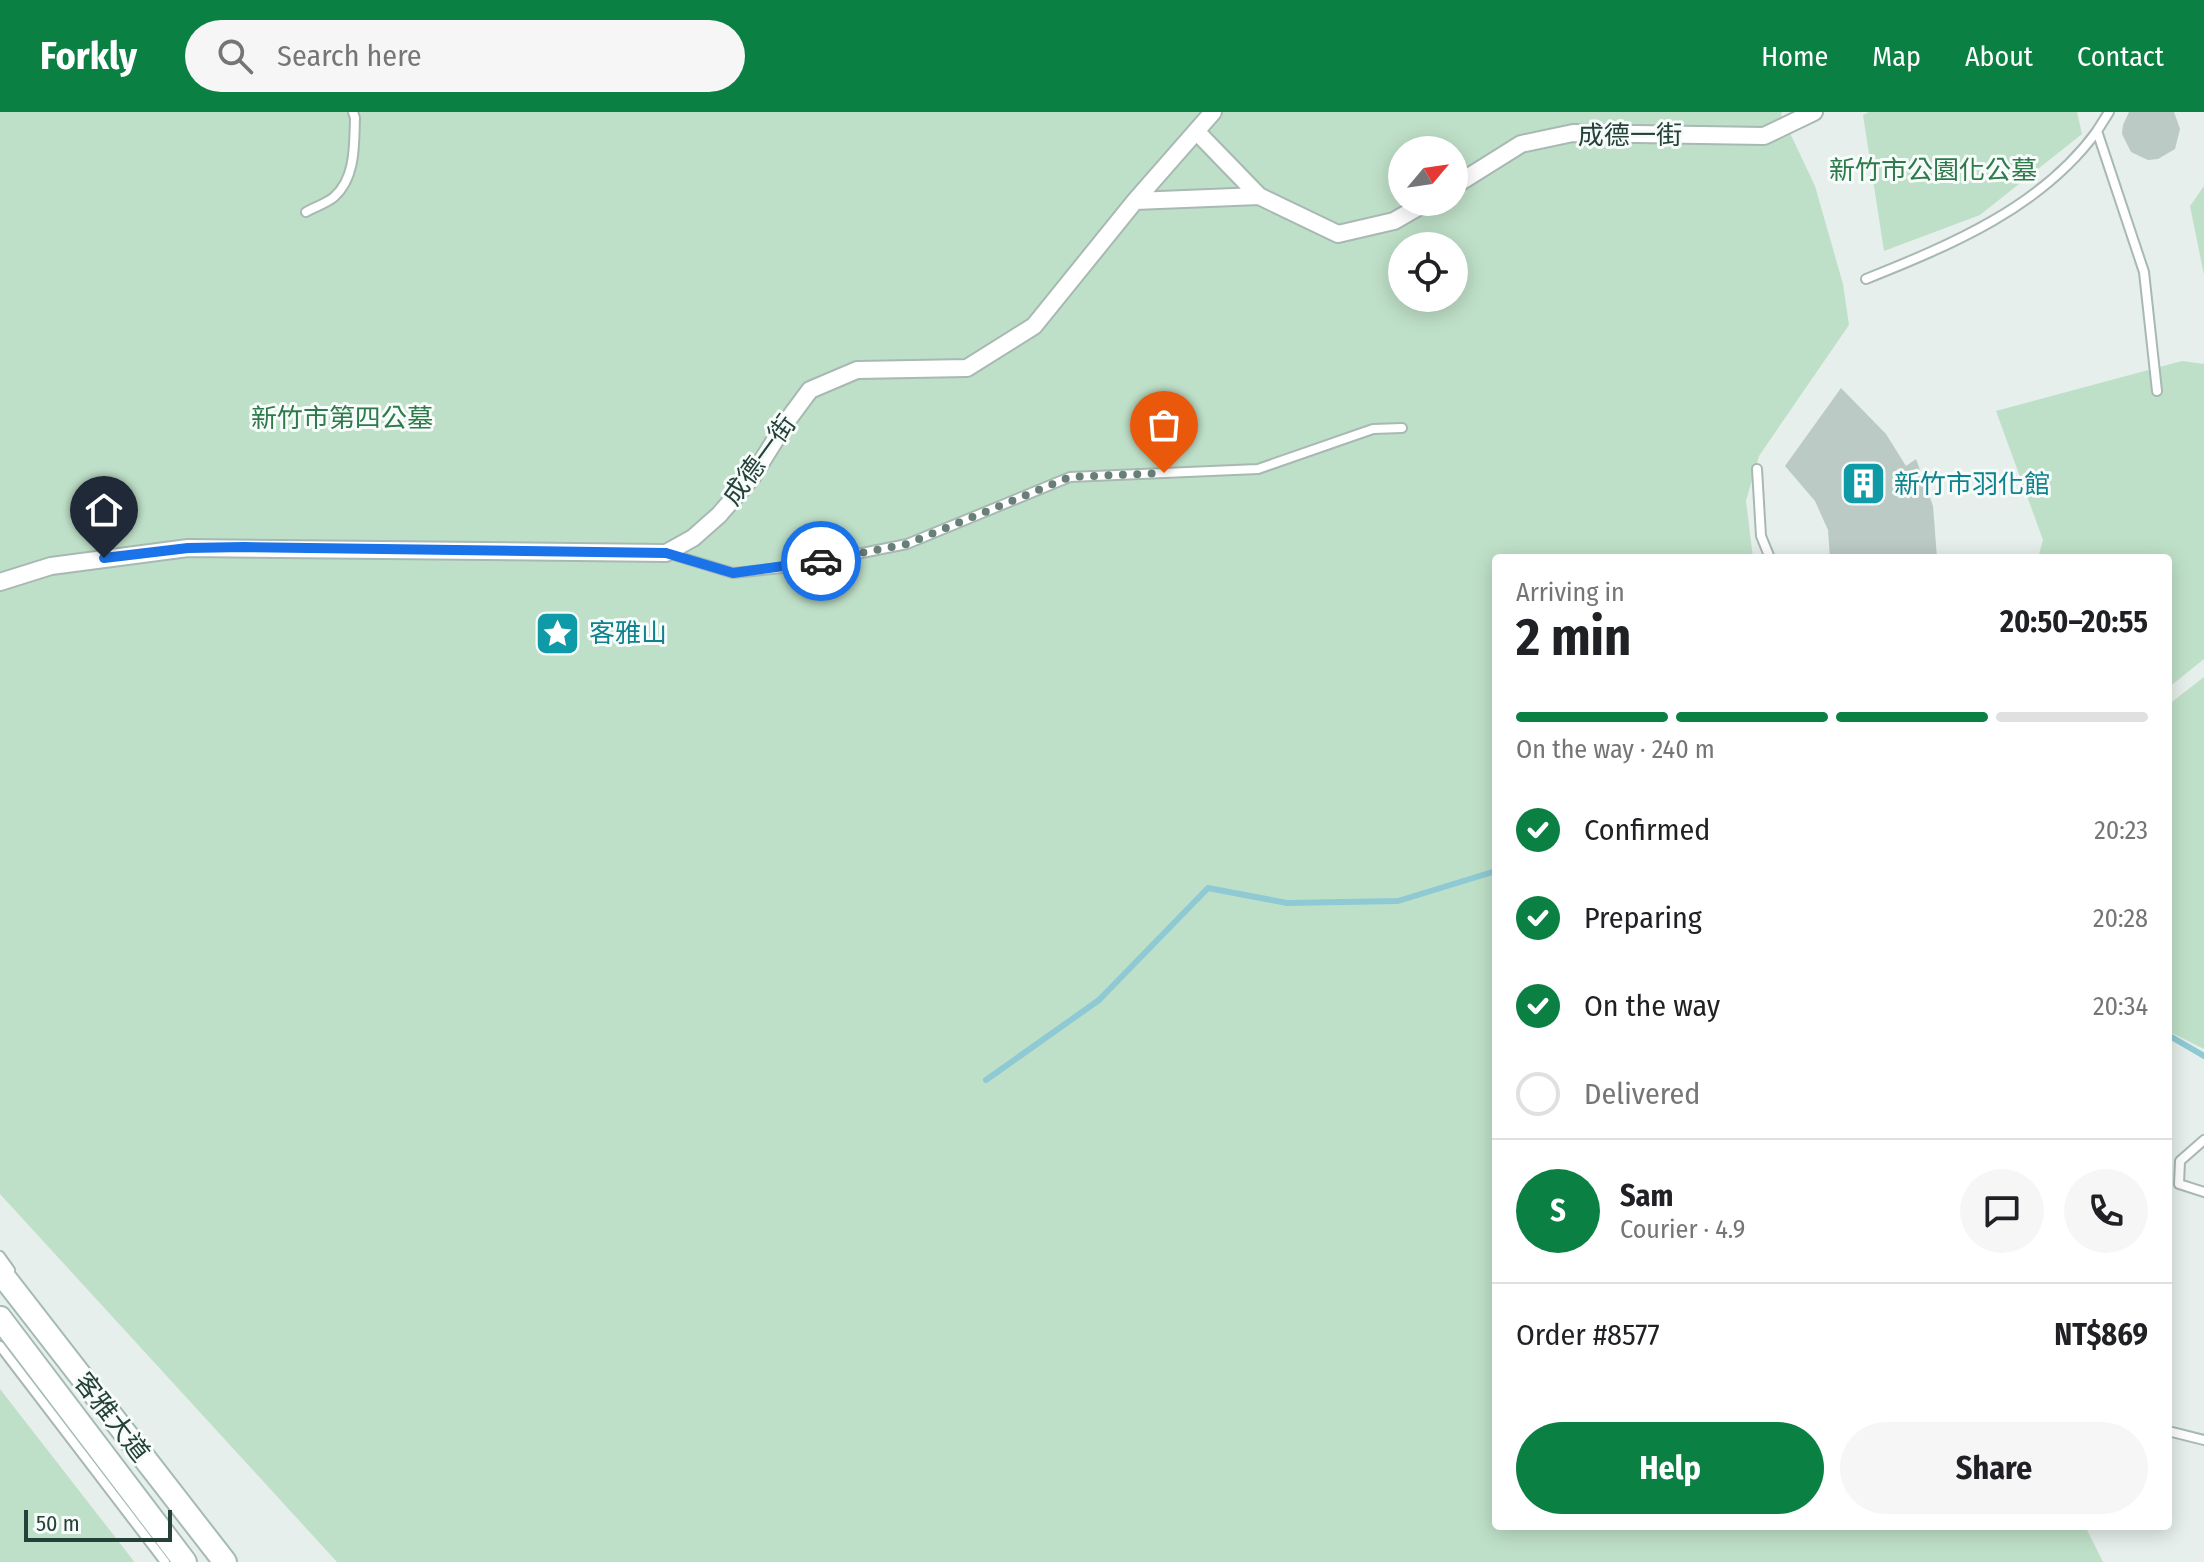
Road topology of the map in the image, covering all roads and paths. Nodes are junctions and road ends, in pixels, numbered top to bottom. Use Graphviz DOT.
graph roads {
  1 [pos="353,112"];
  2 [pos="1213,112"];
  3 [pos="1814,112"];
  4 [pos="2109,112"];
  5 [pos="2097,131"];
  6 [pos="1197,132"];
  7 [pos="1468,177"];
  8 [pos="1259,196"];
  9 [pos="1135,201"];
  10 [pos="306,212"];
  11 [pos="1403,216"];
  12 [pos="1866,279"];
  13 [pos="2157,391"];
  14 [pos="1402,428"];
  15 [pos="1757,469"];
  16 [pos="666,553"];
  17 [pos="1768,554"];
  18 [pos="0,582"];
  19 [pos="2204,1140"];
  20 [pos="2172,1158"];
  21 [pos="2180,1161"];
  22 [pos="2204,1192"];
  23 [pos="0,1256"];
  24 [pos="0,1272"];
  25 [pos="0,1318"];
  26 [pos="0,1346"];
  27 [pos="2172,1432"];
  28 [pos="2204,1440"];
  29 [pos="165,1562"];
  30 [pos="185,1562"];
  31 [pos="225,1562"];
  32 [pos="235,1562"];
  1 -- 10 [label="lane"];
  2 -- 6 [label="street, 成德一街"];
  3 -- 7 [label="street, 成德一街"];
  4 -- 5 [label="lane"];
  5 -- 12 [label="lane"];
  5 -- 13 [label="lane"];
  6 -- 8 [label="street"];
  6 -- 9 [label="street, 成德一街"];
  8 -- 9 [label="street"];
  8 -- 11 [label="street"];
  9 -- 16 [label="street, 成德一街"];
  14 -- 16 [label="lane"];
  15 -- 17 [label="lane"];
  16 -- 18 [label="street"];
  19 -- 21 [label="lane"];
  20 -- 21 [label="lane"];
  21 -- 22 [label="lane"];
  23 -- 32 [label="lane"];
  24 -- 31 [label="street, 客雅大道"];
  25 -- 30 [label="street, 客雅大道"];
  26 -- 29 [label="lane"];
  27 -- 28 [label="lane"];
}
